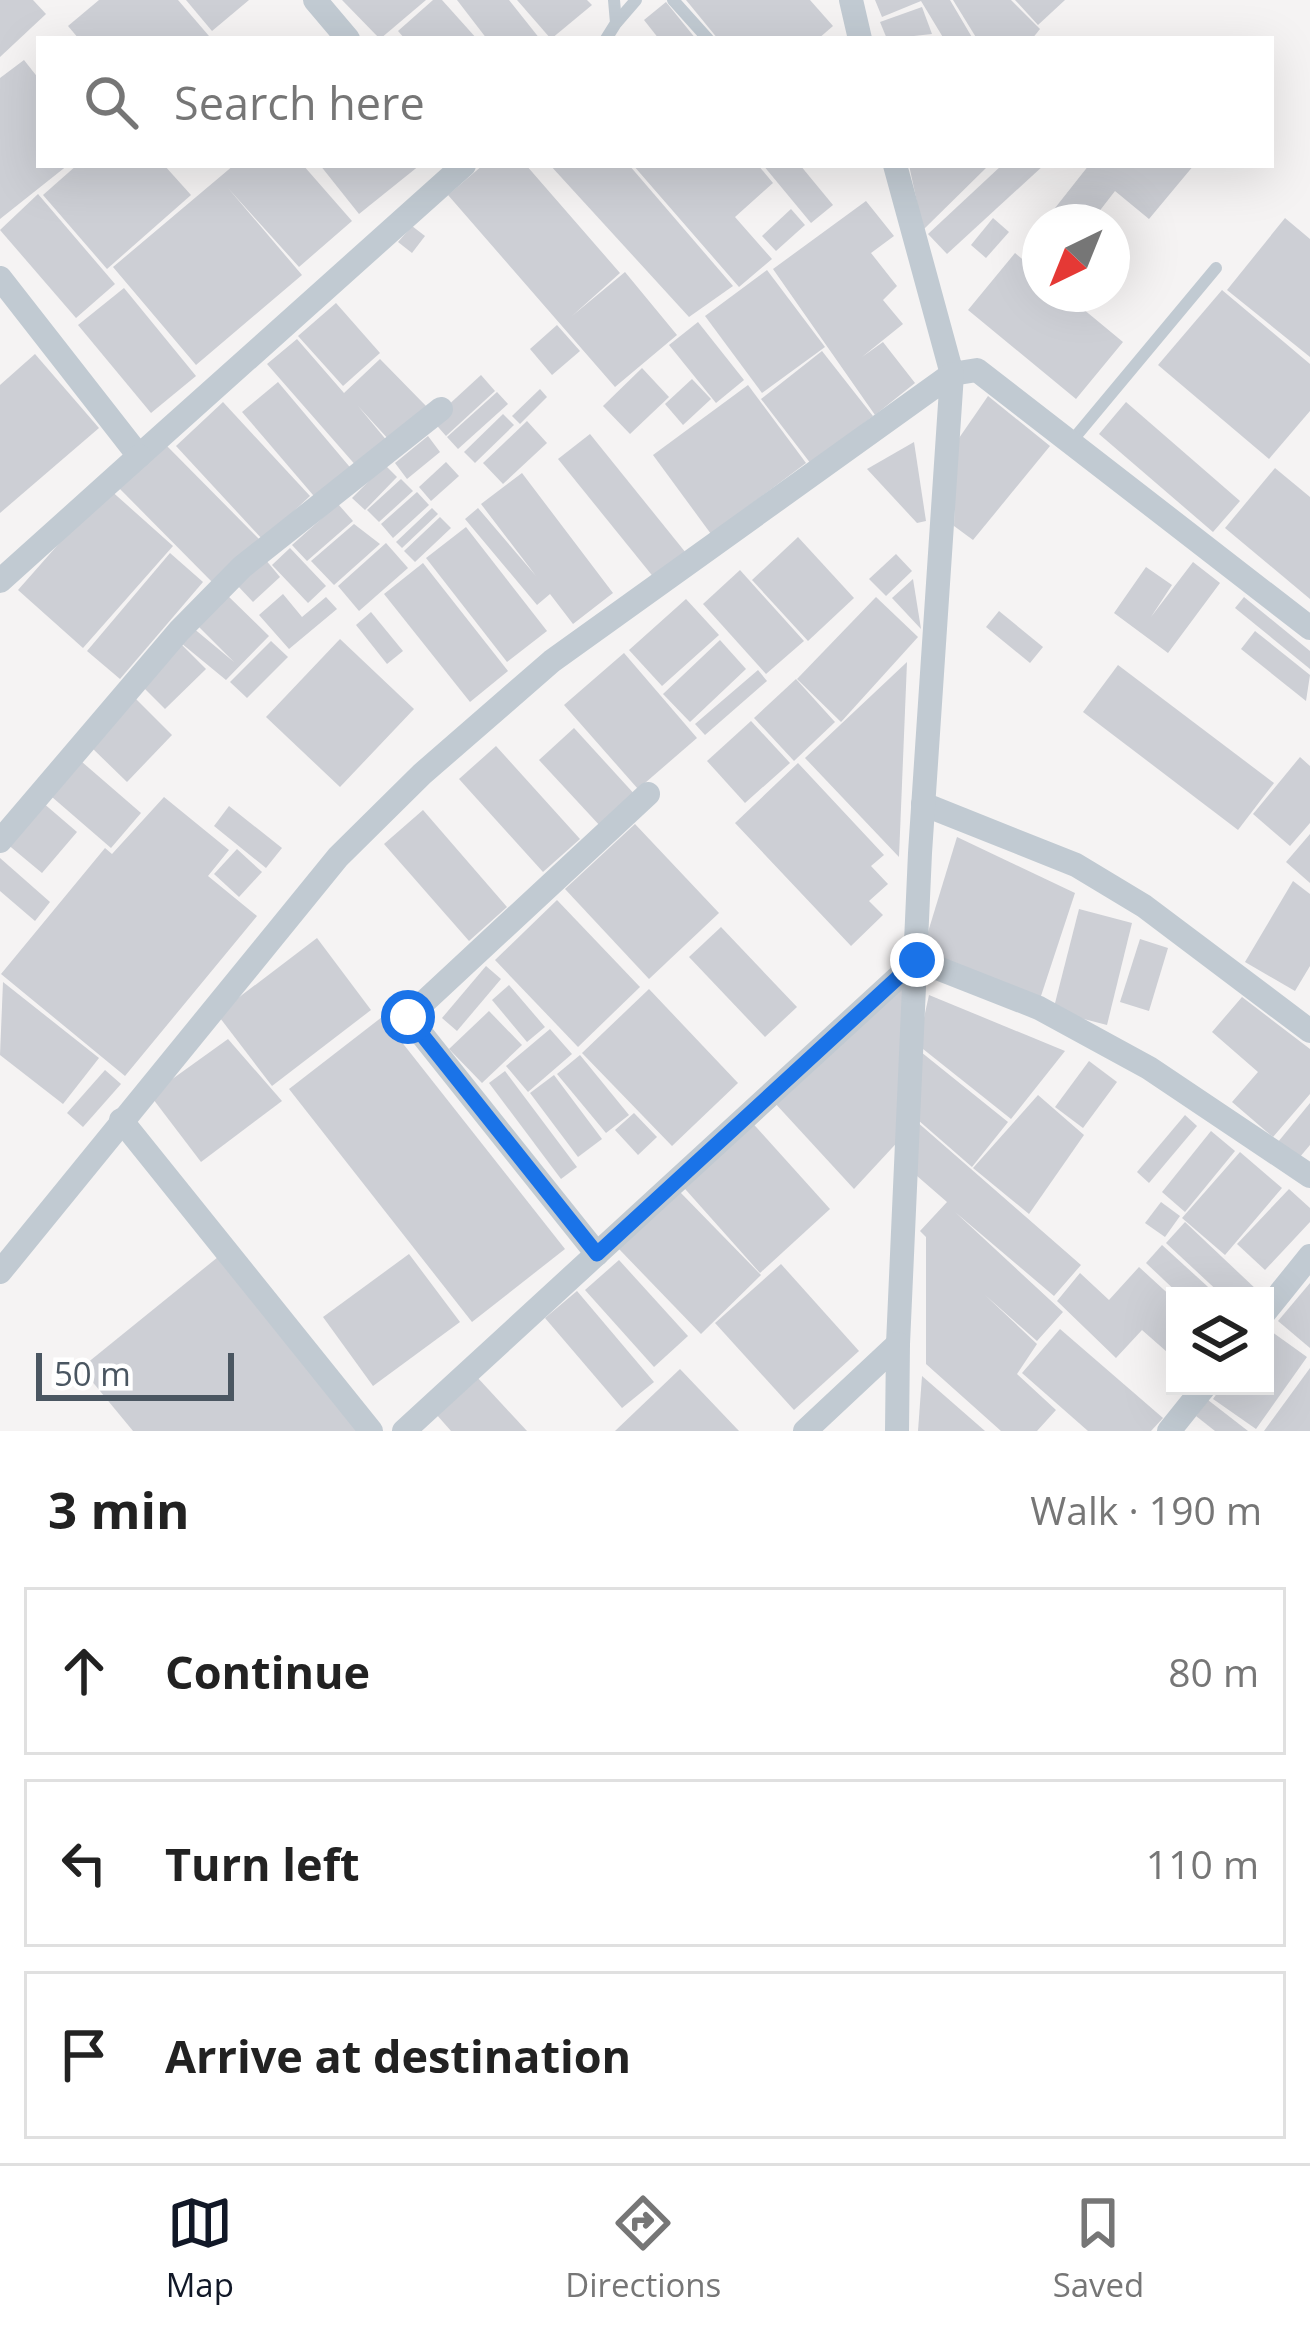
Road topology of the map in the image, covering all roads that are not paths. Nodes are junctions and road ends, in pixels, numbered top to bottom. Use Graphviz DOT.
graph roads {
  1 [pos="315,0"];
  2 [pos="614,0"];
  3 [pos="636,0"];
  4 [pos="674,0"];
  5 [pos="851,0"];
  6 [pos="616,23"];
  7 [pos="345,36"];
  8 [pos="608,36"];
  9 [pos="705,36"];
  10 [pos="859,36"];
  11 [pos="457,168"];
  12 [pos="896,168"];
  13 [pos="1216,268"];
  14 [pos="0,278"];
  15 [pos="952,374"];
  16 [pos="441,409"];
  17 [pos="1070,443"];
  18 [pos="139,456"];
  19 [pos="0,581"];
  20 [pos="1310,628"];
  21 [pos="648,794"];
  22 [pos="923,805"];
  23 [pos="0,842"];
  24 [pos="917,960"];
  25 [pos="1310,1031"];
  26 [pos="121,1120"];
  27 [pos="1310,1176"];
  28 [pos="597,1254"];
  29 [pos="1310,1256"];
  30 [pos="0,1272"];
  31 [pos="1274,1301"];
  32 [pos="898,1344"];
  33 [pos="1198,1395"];
  34 [pos="371,1431"];
  35 [pos="404,1431"];
  36 [pos="805,1431"];
  37 [pos="897,1431"];
  38 [pos="1169,1431"];
  1 -- 7 [label="street"];
  2 -- 6 [label="lane"];
  3 -- 6 [label="lane"];
  4 -- 9 [label="lane"];
  5 -- 10 [label="street"];
  6 -- 8 [label="lane"];
  11 -- 18 [label="street"];
  12 -- 15 [label="street"];
  13 -- 17 [label="lane"];
  14 -- 18 [label="street"];
  15 -- 17 [label="street"];
  15 -- 22 [label="street"];
  15 -- 26 [label="street"];
  16 -- 23 [label="street"];
  17 -- 20 [label="street"];
  18 -- 19 [label="street"];
  21 -- 28 [label="street"];
  22 -- 24 [label="street"];
  22 -- 25 [label="street"];
  24 -- 27 [label="street"];
  24 -- 28 [label="street"];
  24 -- 32 [label="street"];
  26 -- 30 [label="street"];
  26 -- 34 [label="street"];
  28 -- 35 [label="street"];
  29 -- 31 [label="street"];
  32 -- 36 [label="street"];
  32 -- 37 [label="street"];
  33 -- 38 [label="street"];
}
